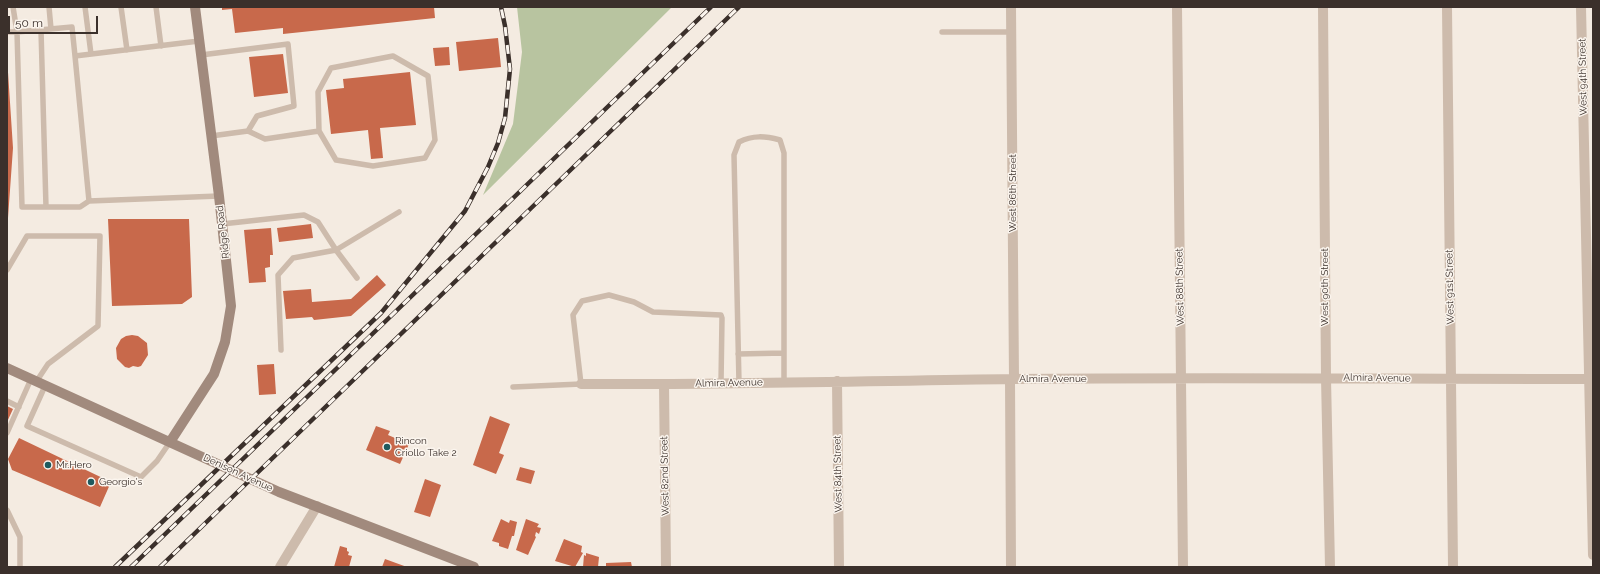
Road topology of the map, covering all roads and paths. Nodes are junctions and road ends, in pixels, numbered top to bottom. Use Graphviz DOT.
graph roads {
  1 [pos="14,7"];
  2 [pos="49,7"];
  3 [pos="84,7"];
  4 [pos="121,7"];
  5 [pos="156,7"];
  6 [pos="195,7"];
  7 [pos="1011,7"];
  8 [pos="1177,7"];
  9 [pos="1323,7"];
  10 [pos="1447,7"];
  11 [pos="1581,7"];
  12 [pos="51,29"];
  13 [pos="41,30"];
  14 [pos="7,32"];
  15 [pos="17,32"];
  16 [pos="942,32"];
  17 [pos="1011,32"];
  18 [pos="199,41"];
  19 [pos="161,46"];
  20 [pos="127,50"];
  21 [pos="91,54"];
  22 [pos="201,55"];
  23 [pos="76,56"];
  24 [pos="248,131"];
  25 [pos="319,131"];
  26 [pos="211,136"];
  27 [pos="219,196"];
  28 [pos="89,202"];
  29 [pos="46,207"];
  30 [pos="400,212"];
  31 [pos="222,224"];
  32 [pos="336,250"];
  33 [pos="7,270"];
  34 [pos="357,278"];
  35 [pos="280,350"];
  36 [pos="784,353"];
  37 [pos="738,354"];
  38 [pos="7,368"];
  39 [pos="1181,378"];
  40 [pos="1326,378"];
  41 [pos="1012,379"];
  42 [pos="1450,379"];
  43 [pos="1591,379"];
  44 [pos="837,381"];
  45 [pos="38,382"];
  46 [pos="784,382"];
  47 [pos="721,383"];
  48 [pos="738,383"];
  49 [pos="581,384"];
  50 [pos="664,384"];
  51 [pos="513,387"];
  52 [pos="7,401"];
  53 [pos="19,407"];
  54 [pos="7,433"];
  55 [pos="170,442"];
  56 [pos="317,506"];
  57 [pos="7,511"];
  58 [pos="1593,555"];
  59 [pos="20,567"];
  60 [pos="280,567"];
  61 [pos="474,567"];
  62 [pos="666,567"];
  63 [pos="839,567"];
  64 [pos="1011,567"];
  65 [pos="1183,567"];
  66 [pos="1330,567"];
  67 [pos="1453,567"];
  1 -- 15 [label="lane"];
  2 -- 12 [label="lane"];
  3 -- 21 [label="lane"];
  4 -- 20 [label="lane"];
  5 -- 19 [label="lane"];
  6 -- 18 [label="main road, Ridge Road"];
  7 -- 17 [label="street, West 86th Street"];
  8 -- 39 [label="street, West 88th Street"];
  9 -- 40 [label="street, West 90th Street"];
  10 -- 42 [label="street, West 91st Street"];
  11 -- 43 [label="street, West 94th Street"];
  12 -- 13 [label="lane"];
  12 -- 23 [label="lane"];
  13 -- 15 [label="lane"];
  13 -- 29 [label="lane"];
  14 -- 15 [label="lane"];
  15 -- 29 [label="lane"];
  16 -- 17 [label="lane"];
  17 -- 41 [label="street, West 86th Street"];
  18 -- 19 [label="lane"];
  18 -- 22 [label="main road, Ridge Road"];
  19 -- 20 [label="lane"];
  20 -- 21 [label="lane"];
  21 -- 23 [label="lane"];
  22 -- 24 [label="lane"];
  22 -- 26 [label="main road, Ridge Road"];
  23 -- 28 [label="lane"];
  24 -- 25 [label="lane"];
  24 -- 26 [label="lane"];
  25 -- 25 [label="lane"];
  26 -- 27 [label="main road, Ridge Road"];
  27 -- 28 [label="lane"];
  27 -- 31 [label="main road, Ridge Road"];
  28 -- 29 [label="lane"];
  30 -- 32 [label="lane"];
  31 -- 32 [label="lane"];
  31 -- 55 [label="main road, Ridge Road"];
  32 -- 34 [label="lane"];
  32 -- 35 [label="lane"];
  33 -- 45 [label="lane"];
  36 -- 37 [label="lane"];
  36 -- 37 [label="lane"];
  36 -- 46 [label="lane"];
  37 -- 48 [label="lane"];
  38 -- 45 [label="main road, Denison Avenue"];
  39 -- 40 [label="street, Almira Avenue"];
  39 -- 41 [label="street, Almira Avenue"];
  39 -- 65 [label="street, West 88th Street"];
  40 -- 42 [label="street, Almira Avenue"];
  40 -- 66 [label="street, West 90th Street"];
  41 -- 44 [label="street, Almira Avenue"];
  41 -- 64 [label="street, West 86th Street"];
  42 -- 43 [label="street, Almira Avenue"];
  42 -- 67 [label="street, West 91st Street"];
  43 -- 58 [label="street, West 94th Street"];
  44 -- 46 [label="street, Almira Avenue"];
  44 -- 63 [label="street, West 84th Street"];
  45 -- 53 [label="lane"];
  45 -- 55 [label="main road, Denison Avenue"];
  45 -- 55 [label="lane"];
  46 -- 48 [label="street, Almira Avenue"];
  47 -- 48 [label="street, Almira Avenue"];
  47 -- 49 [label="lane"];
  47 -- 50 [label="street, Almira Avenue"];
  49 -- 50 [label="street, Almira Avenue"];
  49 -- 51 [label="lane, Almira Avenue"];
  50 -- 62 [label="street, West 82nd Street"];
  52 -- 53 [label="lane"];
  53 -- 54 [label="lane"];
  55 -- 56 [label="main road, Denison Avenue"];
  56 -- 60 [label="street"];
  56 -- 61 [label="main road, Denison Avenue"];
  57 -- 59 [label="lane"];
}
